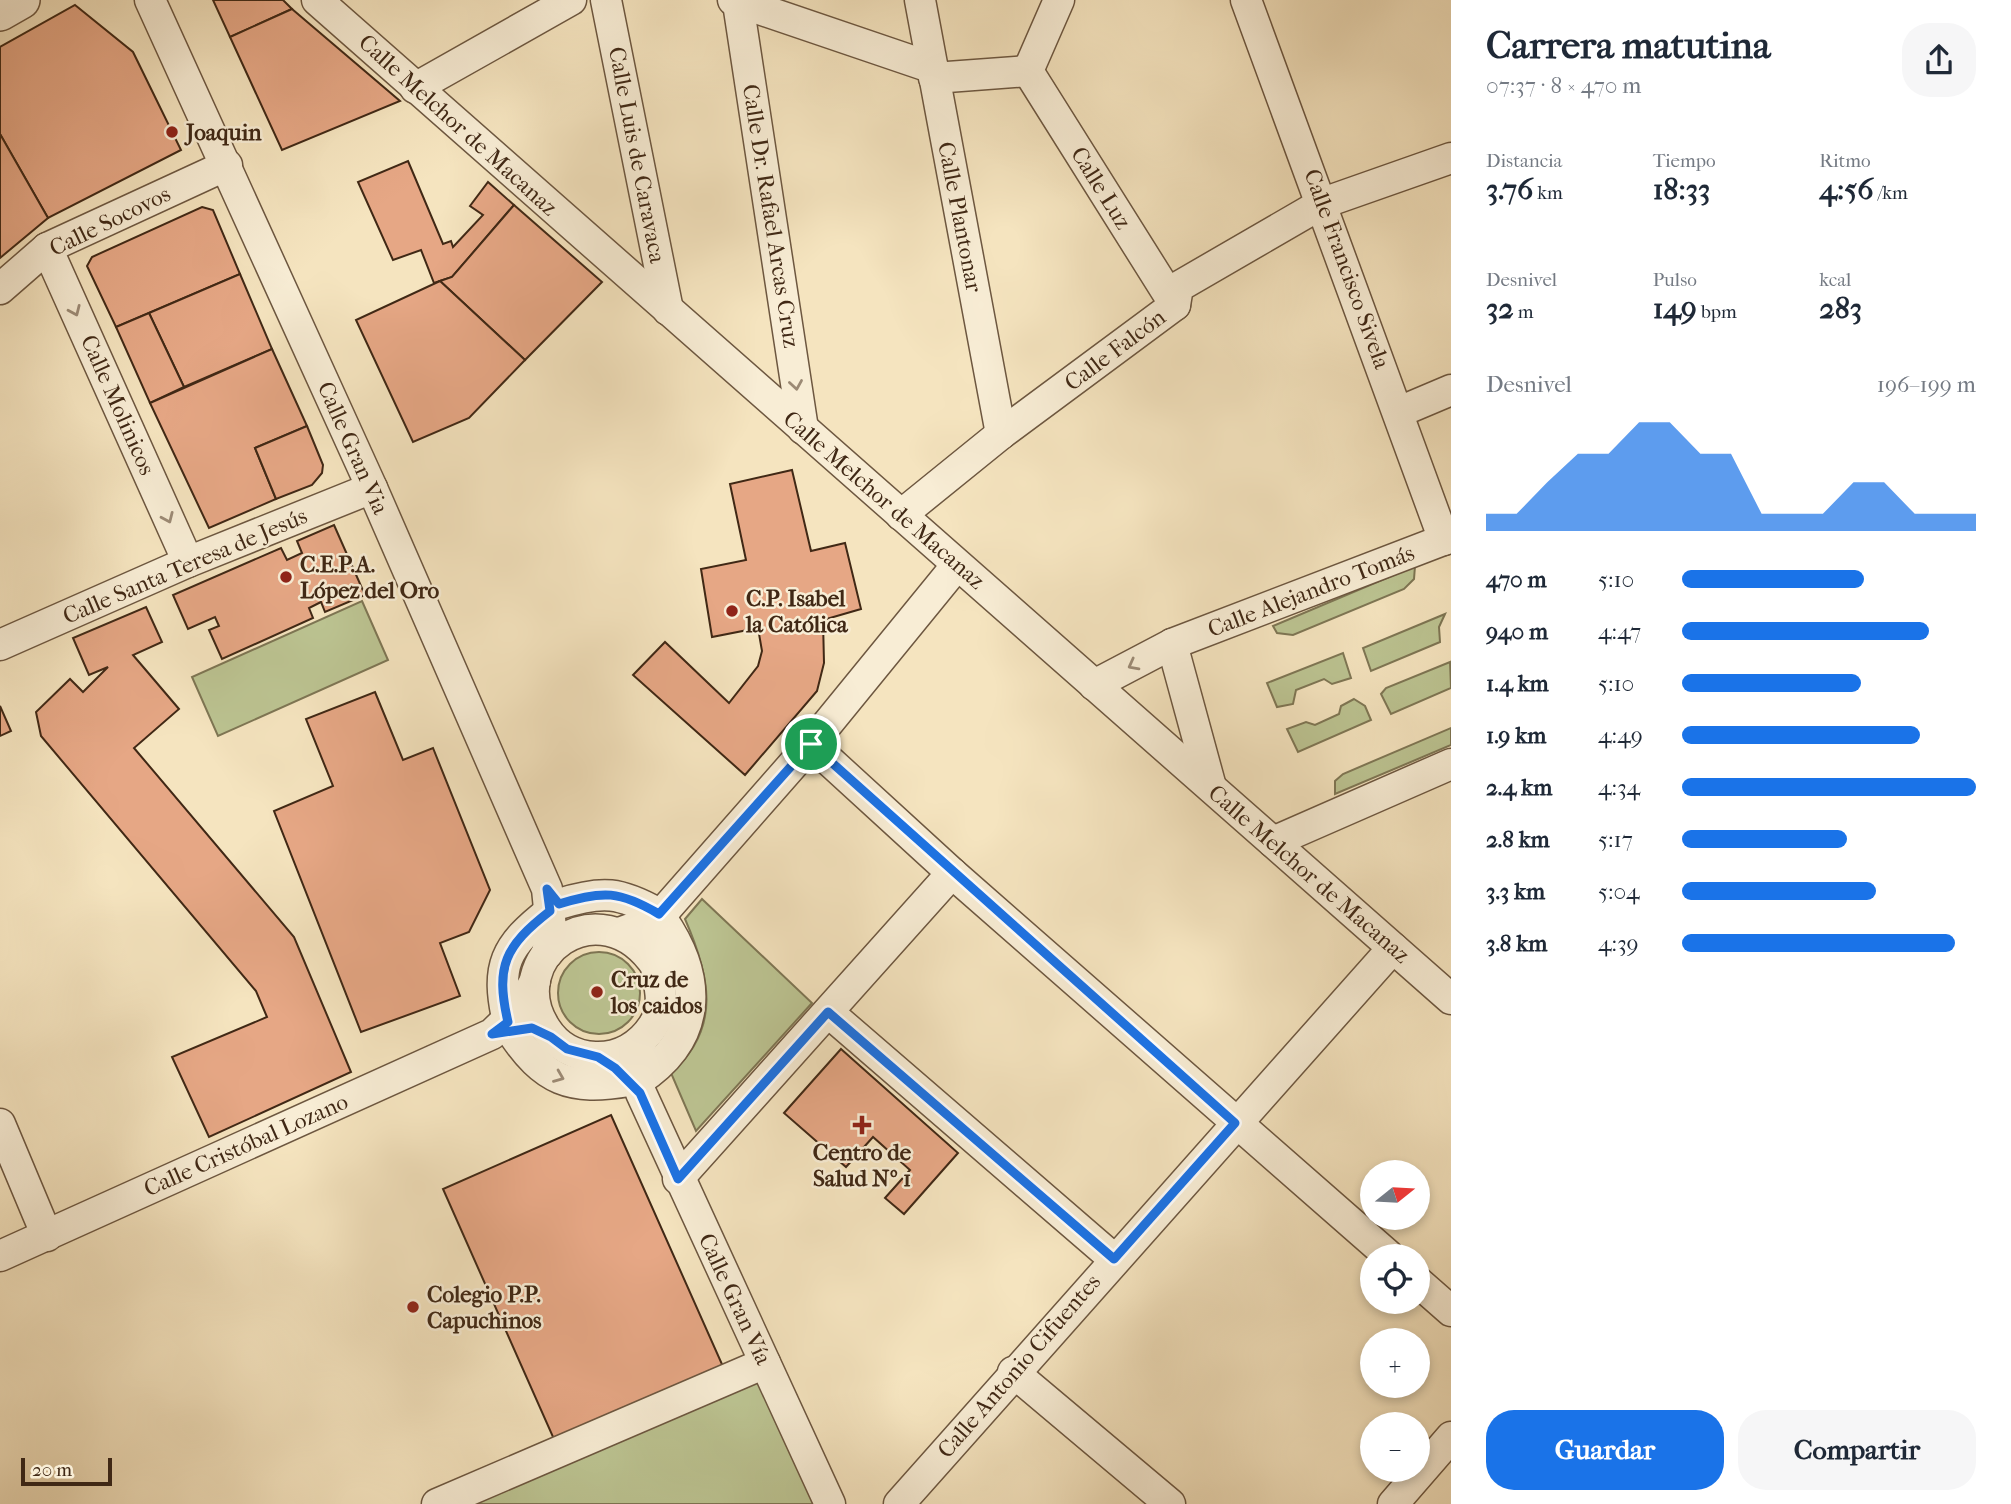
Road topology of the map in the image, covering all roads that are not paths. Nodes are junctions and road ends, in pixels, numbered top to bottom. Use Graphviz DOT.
graph roads {
  1 [pos="21,0"];
  2 [pos="317,0"];
  3 [pos="571,0"];
  4 [pos="606,0"];
  5 [pos="920,0"];
  6 [pos="1059,0"];
  7 [pos="1246,0"];
  8 [pos="736,1"];
  9 [pos="149,7"];
  10 [pos="0,12"];
  11 [pos="1028,71"];
  12 [pos="934,73"];
  13 [pos="415,88"];
  14 [pos="1451,158"];
  15 [pos="227,165"];
  16 [pos="1323,202"];
  17 [pos="47,248"];
  18 [pos="0,289"];
  19 [pos="1174,305"];
  20 [pos="668,310"];
  21 [pos="1451,390"];
  22 [pos="1398,412"];
  23 [pos="803,429"];
  24 [pos="1001,434"];
  25 [pos="372,488"];
  26 [pos="901,515"];
  27 [pos="1448,538"];
  28 [pos="188,562"];
  29 [pos="957,565"];
  30 [pos="1172,644"];
  31 [pos="0,645"];
  32 [pos="1094,685"];
  33 [pos="811,744"];
  34 [pos="1451,764"];
  35 [pos="1211,788"];
  36 [pos="1273,842"];
  37 [pos="952,873"];
  38 [pos="552,901"];
  39 [pos="662,914"];
  40 [pos="605,931"];
  41 [pos="1393,948"];
  42 [pos="656,966"];
  43 [pos="541,967"];
  44 [pos="1451,999"];
  45 [pos="828,1012"];
  46 [pos="504,1029"];
  47 [pos="551,1037"];
  48 [pos="642,1040"];
  49 [pos="598,1057"];
  50 [pos="635,1085"];
  51 [pos="1235,1123"];
  52 [pos="0,1124"];
  53 [pos="678,1179"];
  54 [pos="47,1236"];
  55 [pos="1374,1244"];
  56 [pos="0,1256"];
  57 [pos="1114,1259"];
  58 [pos="1430,1293"];
  59 [pos="1451,1311"];
  60 [pos="765,1363"];
  61 [pos="1013,1372"];
  62 [pos="1451,1437"];
  63 [pos="437,1504"];
  64 [pos="831,1504"];
  65 [pos="899,1504"];
  66 [pos="1170,1504"];
  67 [pos="1393,1504"];
  1 -- 10 [label="street"];
  2 -- 13 [label="street, Calle Melchor de Macanaz"];
  3 -- 13 [label="street"];
  4 -- 20 [label="street, Calle Luis de Caravaca"];
  5 -- 12 [label="street, Calle Plantonar"];
  6 -- 11 [label="street"];
  7 -- 16 [label="street, Calle Francisco Sivela"];
  8 -- 12 [label="street"];
  8 -- 23 [label="street, Calle Dr. Rafael Arcas Cruz, one-way"];
  9 -- 15 [label="street, Calle Gran Via"];
  11 -- 12 [label="street"];
  11 -- 19 [label="street, Calle Luz"];
  12 -- 24 [label="street, Calle Plantonar"];
  13 -- 20 [label="street, Calle Melchor de Macanaz"];
  14 -- 16 [label="street, Calle Falcón"];
  15 -- 17 [label="street, Calle Socovos"];
  15 -- 25 [label="street, Calle Gran Via"];
  16 -- 19 [label="street, Calle Falcón"];
  16 -- 22 [label="street, Calle Francisco Sivela"];
  17 -- 18 [label="street, Calle Socovos"];
  17 -- 28 [label="street, Calle Molinicos, one-way"];
  19 -- 24 [label="street, Calle Falcón"];
  20 -- 23 [label="street, Calle Melchor de Macanaz"];
  21 -- 22 [label="street"];
  22 -- 27 [label="street, Calle Francisco Sivela"];
  23 -- 26 [label="street, Calle Melchor de Macanaz"];
  24 -- 26 [label="street, Calle Falcón"];
  25 -- 28 [label="street, Calle Santa Teresa de Jesús"];
  25 -- 38 [label="street, Calle Gran Via"];
  26 -- 29 [label="street, Calle Melchor de Macanaz"];
  27 -- 30 [label="street, Calle Alejandro Tomás"];
  28 -- 31 [label="street, Calle Santa Teresa de Jesús"];
  29 -- 32 [label="street, Calle Melchor de Macanaz"];
  29 -- 33 [label="street"];
  30 -- 32 [label="street, Calle Alejandro Tomás, one-way"];
  30 -- 35 [label="street"];
  32 -- 35 [label="street, Calle Melchor de Macanaz"];
  33 -- 37 [label="street"];
  33 -- 39 [label="street"];
  34 -- 36 [label="street"];
  35 -- 36 [label="street, Calle Melchor de Macanaz"];
  36 -- 41 [label="street, Calle Melchor de Macanaz"];
  37 -- 45 [label="street"];
  37 -- 51 [label="street"];
  38 -- 39 [label="street"];
  38 -- 40 [label="street"];
  38 -- 43 [label="street"];
  38 -- 46 [label="street"];
  39 -- 40 [label="street"];
  39 -- 42 [label="street"];
  39 -- 50 [label="street"];
  40 -- 42 [label="street"];
  40 -- 43 [label="street"];
  41 -- 44 [label="street, Calle Melchor de Macanaz"];
  41 -- 51 [label="street, Calle Antonio Cifuentes"];
  42 -- 48 [label="street"];
  43 -- 46 [label="street"];
  43 -- 47 [label="street"];
  45 -- 53 [label="street"];
  45 -- 57 [label="street"];
  46 -- 47 [label="street"];
  46 -- 50 [label="street, one-way"];
  46 -- 54 [label="street, Calle Cristóbal Lozano"];
  47 -- 49 [label="street"];
  48 -- 49 [label="street"];
  48 -- 50 [label="street"];
  49 -- 50 [label="street"];
  50 -- 53 [label="street, Calle Gran Vía"];
  51 -- 55 [label="street"];
  51 -- 57 [label="street, Calle Antonio Cifuentes"];
  52 -- 54 [label="street"];
  53 -- 60 [label="street, Calle Gran Vía"];
  54 -- 56 [label="street, Calle Cristóbal Lozano"];
  57 -- 61 [label="street, Calle Antonio Cifuentes"];
  58 -- 59 [label="street"];
  60 -- 63 [label="street"];
  60 -- 64 [label="street, Calle Gran Vía"];
  61 -- 65 [label="street, Calle Antonio Cifuentes"];
  61 -- 66 [label="street"];
  62 -- 67 [label="street"];
}
